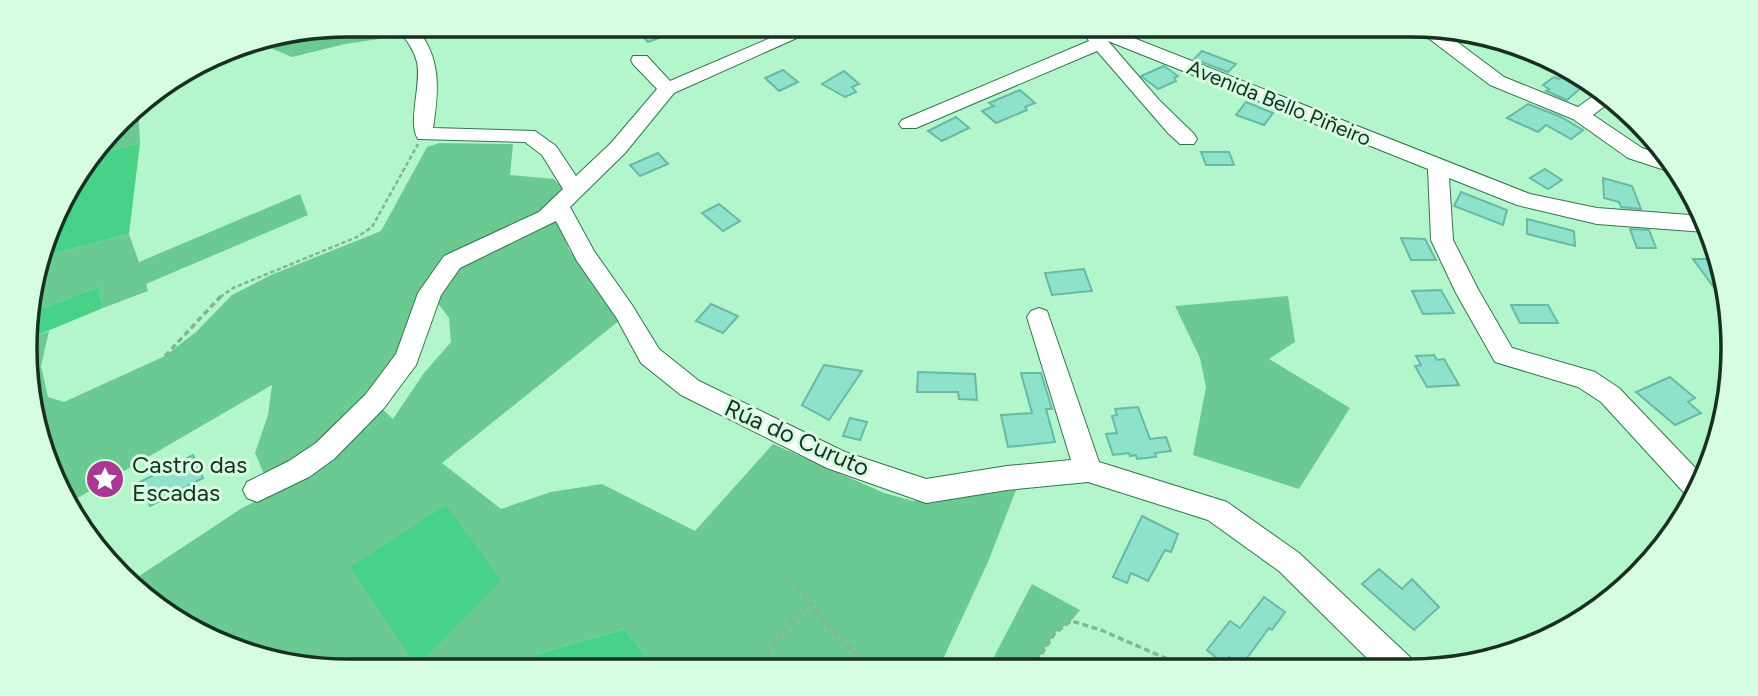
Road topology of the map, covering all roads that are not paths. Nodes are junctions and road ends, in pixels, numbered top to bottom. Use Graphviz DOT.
graph roads {
  1 [pos="416,37"];
  2 [pos="789,37"];
  3 [pos="1080,37"];
  4 [pos="1095,37"];
  5 [pos="1103,37"];
  6 [pos="1440,38"];
  7 [pos="640,60"];
  8 [pos="667,89"];
  9 [pos="1599,101"];
  10 [pos="1580,115"];
  11 [pos="909,124"];
  12 [pos="1187,139"];
  13 [pos="1658,161"];
  14 [pos="1438,166"];
  15 [pos="566,198"];
  16 [pos="1695,223"];
  17 [pos="1039,317"];
  18 [pos="1088,470"];
  19 [pos="1691,482"];
  20 [pos="257,490"];
  21 [pos="1390,659"];
  1 -- 15 [label="street, Rúa do Curuto"];
  2 -- 8 [label="street"];
  3 -- 11 [label="street"];
  4 -- 12 [label="street"];
  5 -- 14 [label="street, Avenida Bello Piñeiro"];
  6 -- 10 [label="street"];
  7 -- 8 [label="street"];
  8 -- 15 [label="street"];
  9 -- 10 [label="street"];
  10 -- 13 [label="street"];
  14 -- 16 [label="street, Avenida Bello Piñeiro"];
  14 -- 19 [label="street"];
  15 -- 18 [label="street, Rúa do Curuto"];
  15 -- 20 [label="street"];
  17 -- 18 [label="street"];
  18 -- 21 [label="street, Rúa do Curuto"];
}
